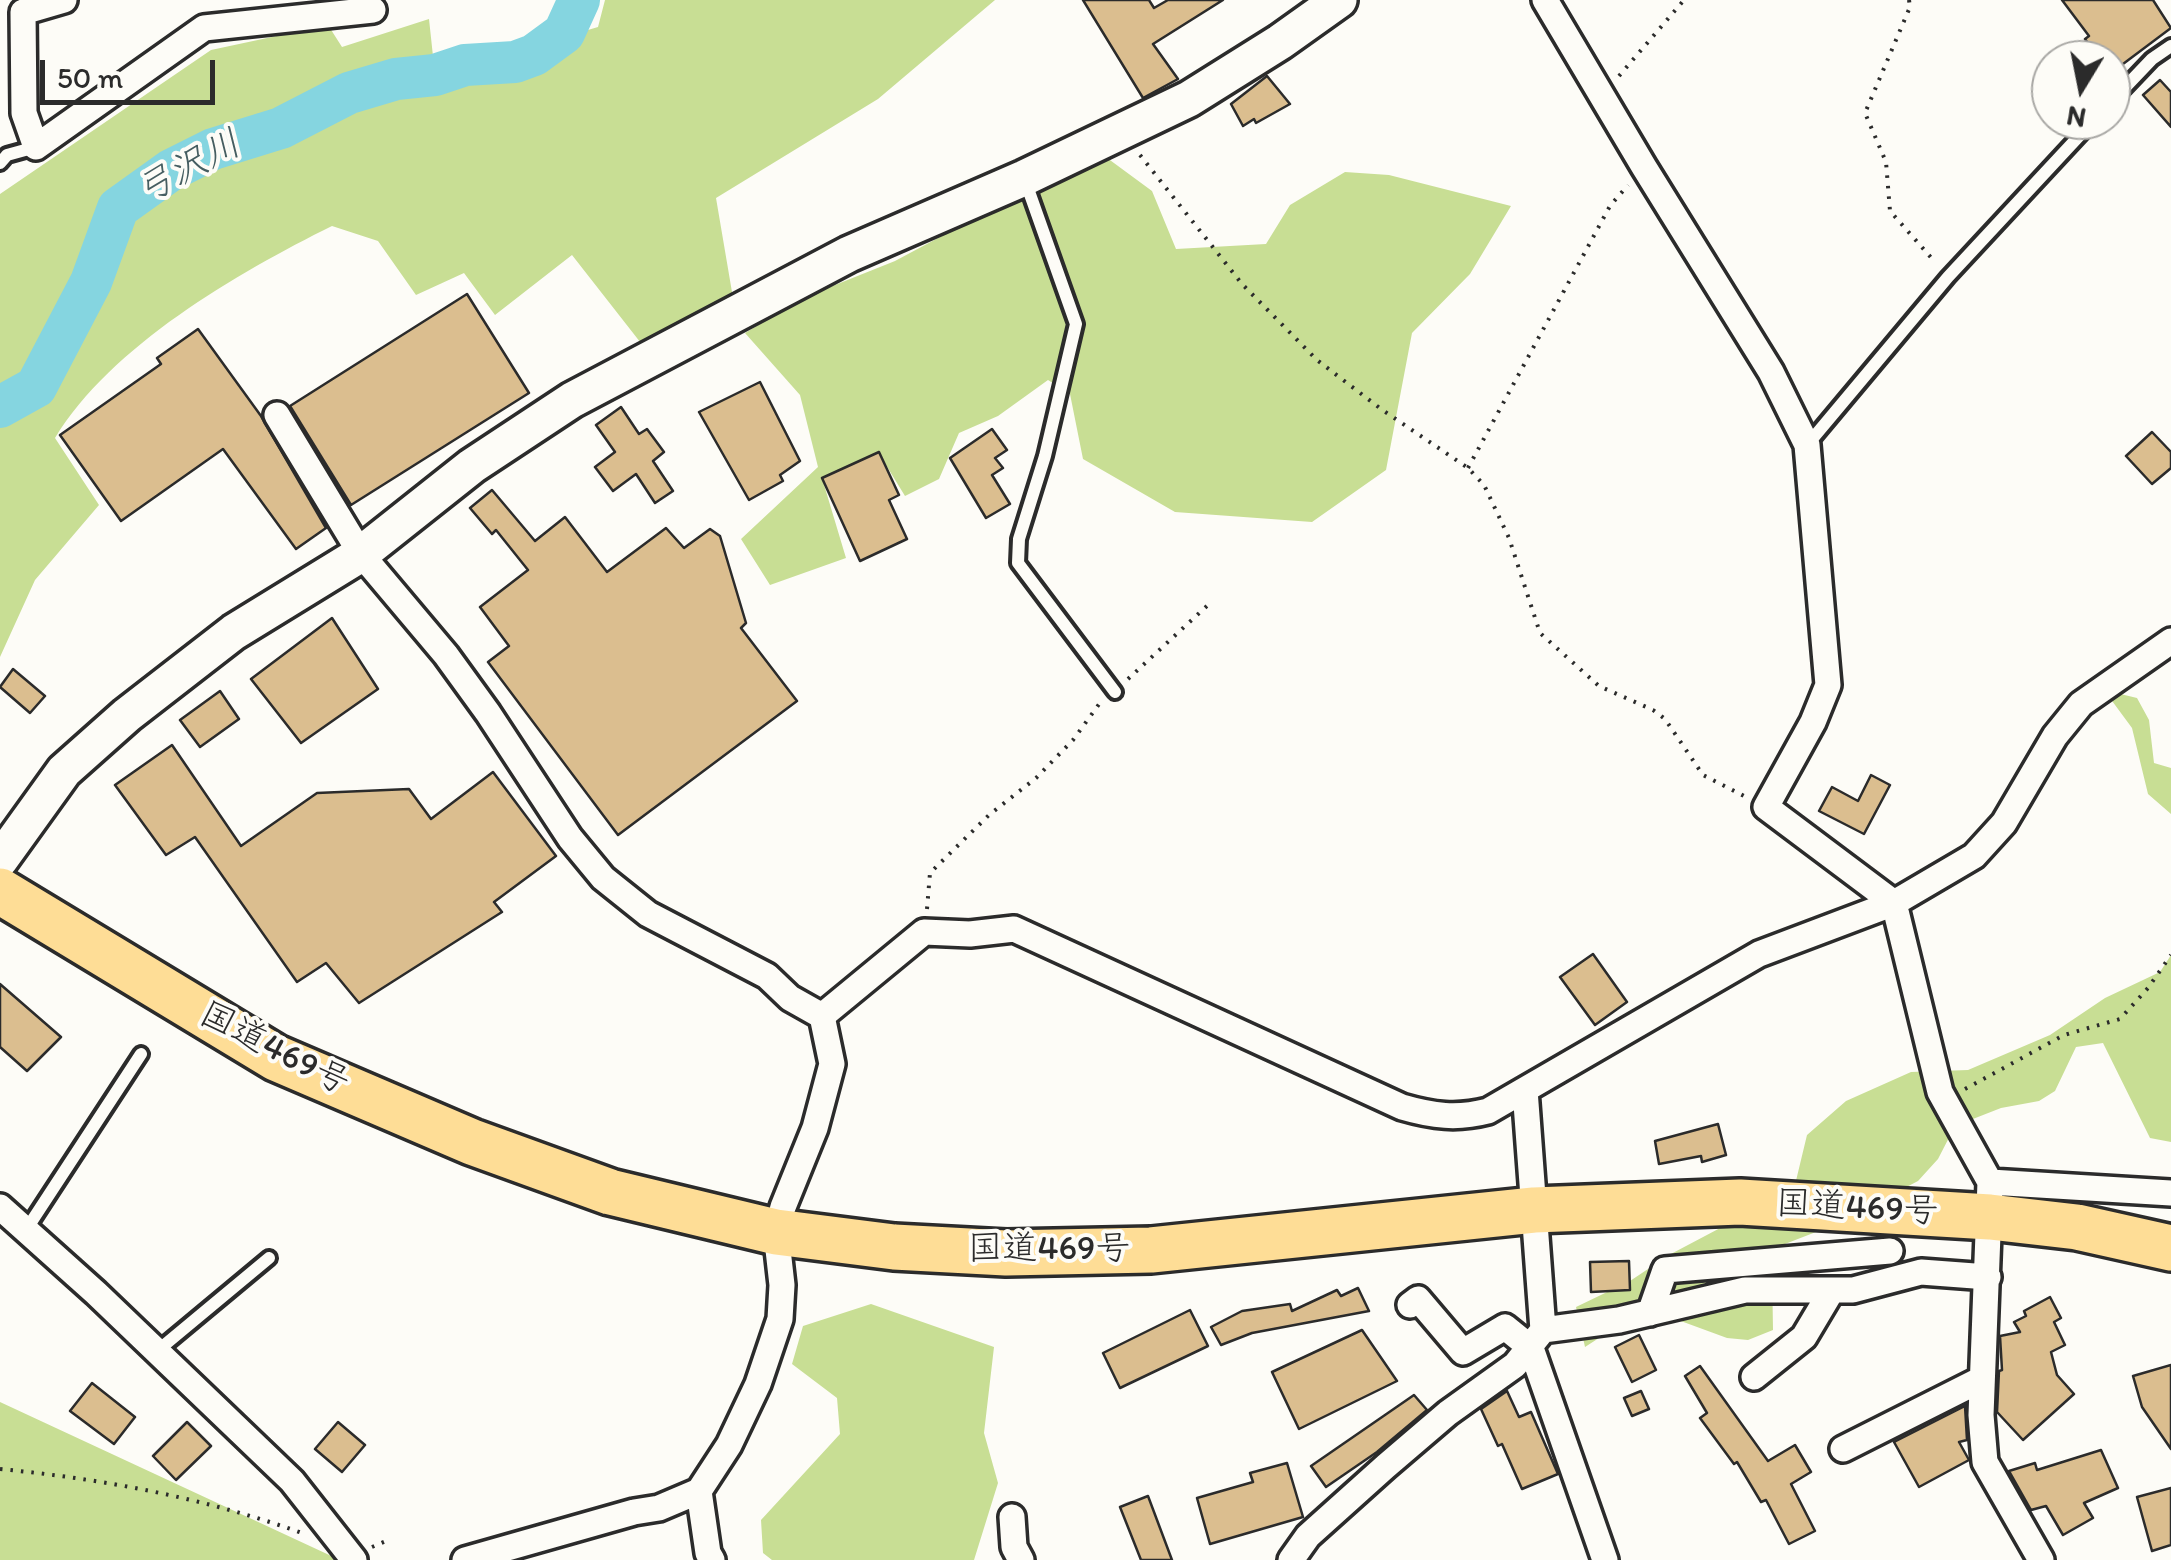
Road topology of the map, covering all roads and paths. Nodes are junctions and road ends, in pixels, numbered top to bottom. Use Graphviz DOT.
graph roads {
  1 [pos="64,0"];
  2 [pos="1339,0"];
  3 [pos="1545,0"];
  4 [pos="1684,0"];
  5 [pos="1909,0"];
  6 [pos="373,10"];
  7 [pos="2171,46"];
  8 [pos="2131,81"];
  9 [pos="1602,96"];
  10 [pos="1121,132"];
  11 [pos="2075,140"];
  12 [pos="36,148"];
  13 [pos="0,162"];
  14 [pos="1644,167"];
  15 [pos="1024,178"];
  16 [pos="1948,277"];
  17 [pos="277,415"];
  18 [pos="1807,445"];
  19 [pos="1468,468"];
  20 [pos="361,554"];
  21 [pos="1210,604"];
  22 [pos="2171,641"];
  23 [pos="1115,692"];
  24 [pos="1766,807"];
  25 [pos="0,860"];
  26 [pos="0,891"];
  27 [pos="1894,902"];
  28 [pos="924,932"];
  29 [pos="2171,955"];
  30 [pos="822,1016"];
  31 [pos="141,1054"];
  32 [pos="1525,1090"];
  33 [pos="1940,1092"];
  34 [pos="2171,1193"];
  35 [pos="1990,1199"];
  36 [pos="0,1206"];
  37 [pos="1534,1210"];
  38 [pos="26,1230"];
  39 [pos="776,1232"];
  40 [pos="2171,1248"];
  41 [pos="1890,1251"];
  42 [pos="269,1258"];
  43 [pos="1988,1277"];
  44 [pos="1832,1290"];
  45 [pos="1410,1305"];
  46 [pos="1650,1313"];
  47 [pos="1537,1338"];
  48 [pos="156,1352"];
  49 [pos="1754,1377"];
  50 [pos="1982,1379"];
  51 [pos="1842,1449"];
  52 [pos="0,1469"];
  53 [pos="699,1492"];
  54 [pos="1012,1518"];
  55 [pos="308,1535"];
  56 [pos="386,1541"];
  57 [pos="363,1554"];
  58 [pos="466,1560"];
  59 [pos="712,1560"];
  60 [pos="1020,1560"];
  61 [pos="1291,1560"];
  62 [pos="1605,1560"];
  63 [pos="2041,1560"];
  1 -- 12 [label="street"];
  2 -- 10 [label="street"];
  3 -- 9 [label="street"];
  4 -- 9 [label="path"];
  5 -- 16 [label="path"];
  6 -- 12 [label="street"];
  7 -- 8 [label="lane"];
  9 -- 14 [label="street"];
  10 -- 15 [label="street"];
  10 -- 19 [label="path"];
  11 -- 16 [label="lane"];
  12 -- 13 [label="lane"];
  14 -- 18 [label="street"];
  14 -- 19 [label="path"];
  15 -- 20 [label="street"];
  15 -- 23 [label="lane"];
  16 -- 18 [label="lane"];
  17 -- 20 [label="street"];
  18 -- 24 [label="street"];
  19 -- 24 [label="path"];
  20 -- 25 [label="street"];
  20 -- 30 [label="street"];
  21 -- 23 [label="path"];
  22 -- 27 [label="street"];
  23 -- 28 [label="path"];
  24 -- 27 [label="street"];
  26 -- 39 [label="highway, 国道469号"];
  27 -- 32 [label="street"];
  27 -- 33 [label="street"];
  28 -- 30 [label="street"];
  28 -- 32 [label="street"];
  29 -- 33 [label="path"];
  30 -- 39 [label="street"];
  31 -- 38 [label="lane"];
  32 -- 37 [label="street"];
  33 -- 35 [label="street"];
  34 -- 35 [label="street"];
  35 -- 37 [label="highway, 国道469号"];
  35 -- 40 [label="highway, 国道469号"];
  35 -- 43 [label="street"];
  36 -- 38 [label="street"];
  37 -- 39 [label="highway, 国道469号"];
  37 -- 47 [label="street"];
  38 -- 48 [label="street"];
  39 -- 53 [label="street"];
  41 -- 46 [label="street"];
  42 -- 48 [label="lane"];
  43 -- 44 [label="street"];
  43 -- 50 [label="street"];
  44 -- 46 [label="street"];
  44 -- 49 [label="street"];
  45 -- 47 [label="street"];
  46 -- 47 [label="street"];
  47 -- 61 [label="street"];
  47 -- 62 [label="street"];
  48 -- 57 [label="street"];
  50 -- 51 [label="street"];
  50 -- 63 [label="street"];
  52 -- 55 [label="path"];
  53 -- 58 [label="street"];
  53 -- 59 [label="street"];
  54 -- 60 [label="street"];
  56 -- 57 [label="path"];
}
